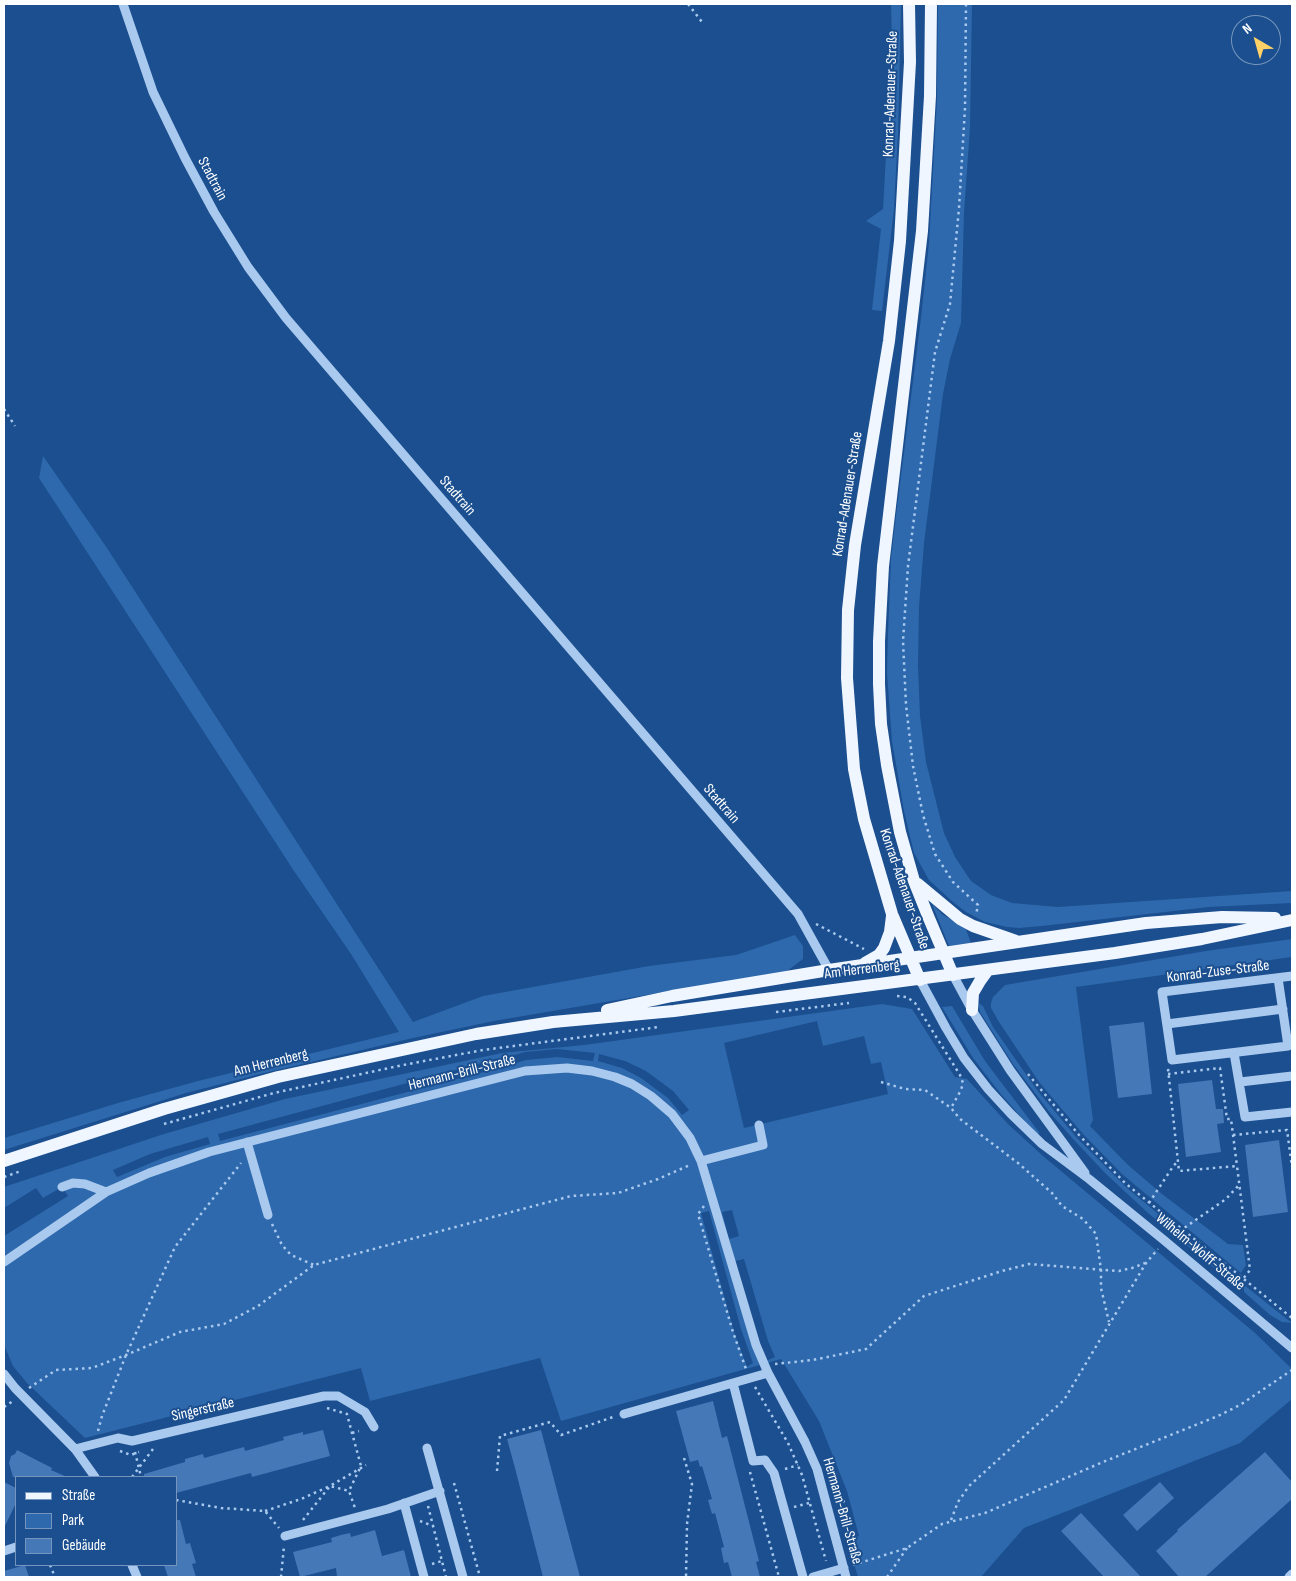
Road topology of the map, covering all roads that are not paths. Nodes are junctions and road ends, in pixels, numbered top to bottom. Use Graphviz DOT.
graph roads {
  1 [pos="123,4"];
  2 [pos="909,4"];
  3 [pos="931,4"];
  4 [pos="914,881"];
  5 [pos="892,914"];
  6 [pos="1292,919"];
  7 [pos="1018,942"];
  8 [pos="943,953"];
  9 [pos="910,958"];
  10 [pos="858,966"];
  11 [pos="829,970"];
  12 [pos="988,970"];
  13 [pos="953,975"];
  14 [pos="1292,976"];
  15 [pos="1278,978"];
  16 [pos="920,980"];
  17 [pos="1283,1009"];
  18 [pos="972,1010"];
  19 [pos="553,1022"];
  20 [pos="1167,1024"];
  21 [pos="1234,1053"];
  22 [pos="1292,1076"];
  23 [pos="1240,1082"];
  24 [pos="1292,1112"];
  25 [pos="759,1125"];
  26 [pos="247,1142"];
  27 [pos="4,1161"];
  28 [pos="701,1161"];
  29 [pos="1089,1179"];
  30 [pos="62,1186"];
  31 [pos="106,1192"];
  32 [pos="268,1215"];
  33 [pos="4,1262"];
  34 [pos="1290,1342"];
  35 [pos="766,1369"];
  36 [pos="4,1374"];
  37 [pos="733,1383"];
  38 [pos="624,1414"];
  39 [pos="374,1427"];
  40 [pos="427,1448"];
  41 [pos="75,1449"];
  42 [pos="94,1476"];
  43 [pos="440,1490"];
  44 [pos="404,1503"];
  45 [pos="285,1536"];
  46 [pos="845,1573"];
  47 [pos="1292,1574"];
  48 [pos="424,1577"];
  49 [pos="463,1577"];
  50 [pos="803,1577"];
  51 [pos="813,1577"];
  52 [pos="1289,1577"];
  1 -- 11 [label="street, Stadtrain"];
  2 -- 5 [label="main road, Konrad-Adenauer-Straße"];
  3 -- 4 [label="main road, Konrad-Adenauer-Straße"];
  4 -- 7 [label="main road"];
  4 -- 8 [label="main road, Konrad-Adenauer-Straße"];
  5 -- 9 [label="main road, Konrad-Adenauer-Straße"];
  5 -- 10 [label="main road"];
  6 -- 7 [label="main road, Am Herrenberg"];
  6 -- 12 [label="main road, Am Herrenberg"];
  7 -- 8 [label="main road, Am Herrenberg"];
  8 -- 9 [label="main road, Am Herrenberg"];
  8 -- 13 [label="main road, Konrad-Adenauer-Straße"];
  9 -- 10 [label="main road, Am Herrenberg"];
  9 -- 16 [label="main road, Konrad-Adenauer-Straße"];
  10 -- 11 [label="main road, Am Herrenberg"];
  11 -- 19 [label="main road, Am Herrenberg"];
  12 -- 13 [label="main road, Am Herrenberg"];
  12 -- 18 [label="main road"];
  13 -- 16 [label="main road, Am Herrenberg"];
  13 -- 18 [label="street, Wilhelm-Wolff-Straße"];
  14 -- 15 [label="street"];
  15 -- 17 [label="street, Konrad-Zuse-Straße"];
  15 -- 20 [label="street, Konrad-Zuse-Straße"];
  16 -- 19 [label="main road, Am Herrenberg"];
  16 -- 29 [label="street, Wilhelm-Wolff-Straße"];
  17 -- 20 [label="street"];
  17 -- 21 [label="street, Konrad-Zuse-Straße"];
  18 -- 29 [label="street, Wilhelm-Wolff-Straße"];
  19 -- 27 [label="main road, Am Herrenberg"];
  20 -- 21 [label="street, Konrad-Zuse-Straße"];
  21 -- 23 [label="street"];
  22 -- 23 [label="street"];
  23 -- 24 [label="street"];
  25 -- 28 [label="street"];
  26 -- 28 [label="street, Hermann-Brill-Straße"];
  26 -- 31 [label="street, Hermann-Brill-Straße"];
  26 -- 32 [label="street"];
  28 -- 35 [label="street, Hermann-Brill-Straße"];
  29 -- 34 [label="street, Wilhelm-Wolff-Straße"];
  30 -- 31 [label="street"];
  31 -- 33 [label="street, Hermann-Brill-Straße"];
  35 -- 37 [label="street"];
  35 -- 46 [label="street, Hermann-Brill-Straße"];
  36 -- 41 [label="street"];
  37 -- 38 [label="street"];
  37 -- 50 [label="street"];
  39 -- 41 [label="street, Singerstraße"];
  40 -- 43 [label="street"];
  41 -- 42 [label="street"];
  43 -- 44 [label="street"];
  43 -- 49 [label="street"];
  44 -- 45 [label="street"];
  44 -- 48 [label="street"];
  46 -- 51 [label="street"];
  47 -- 52 [label="street"];
}
